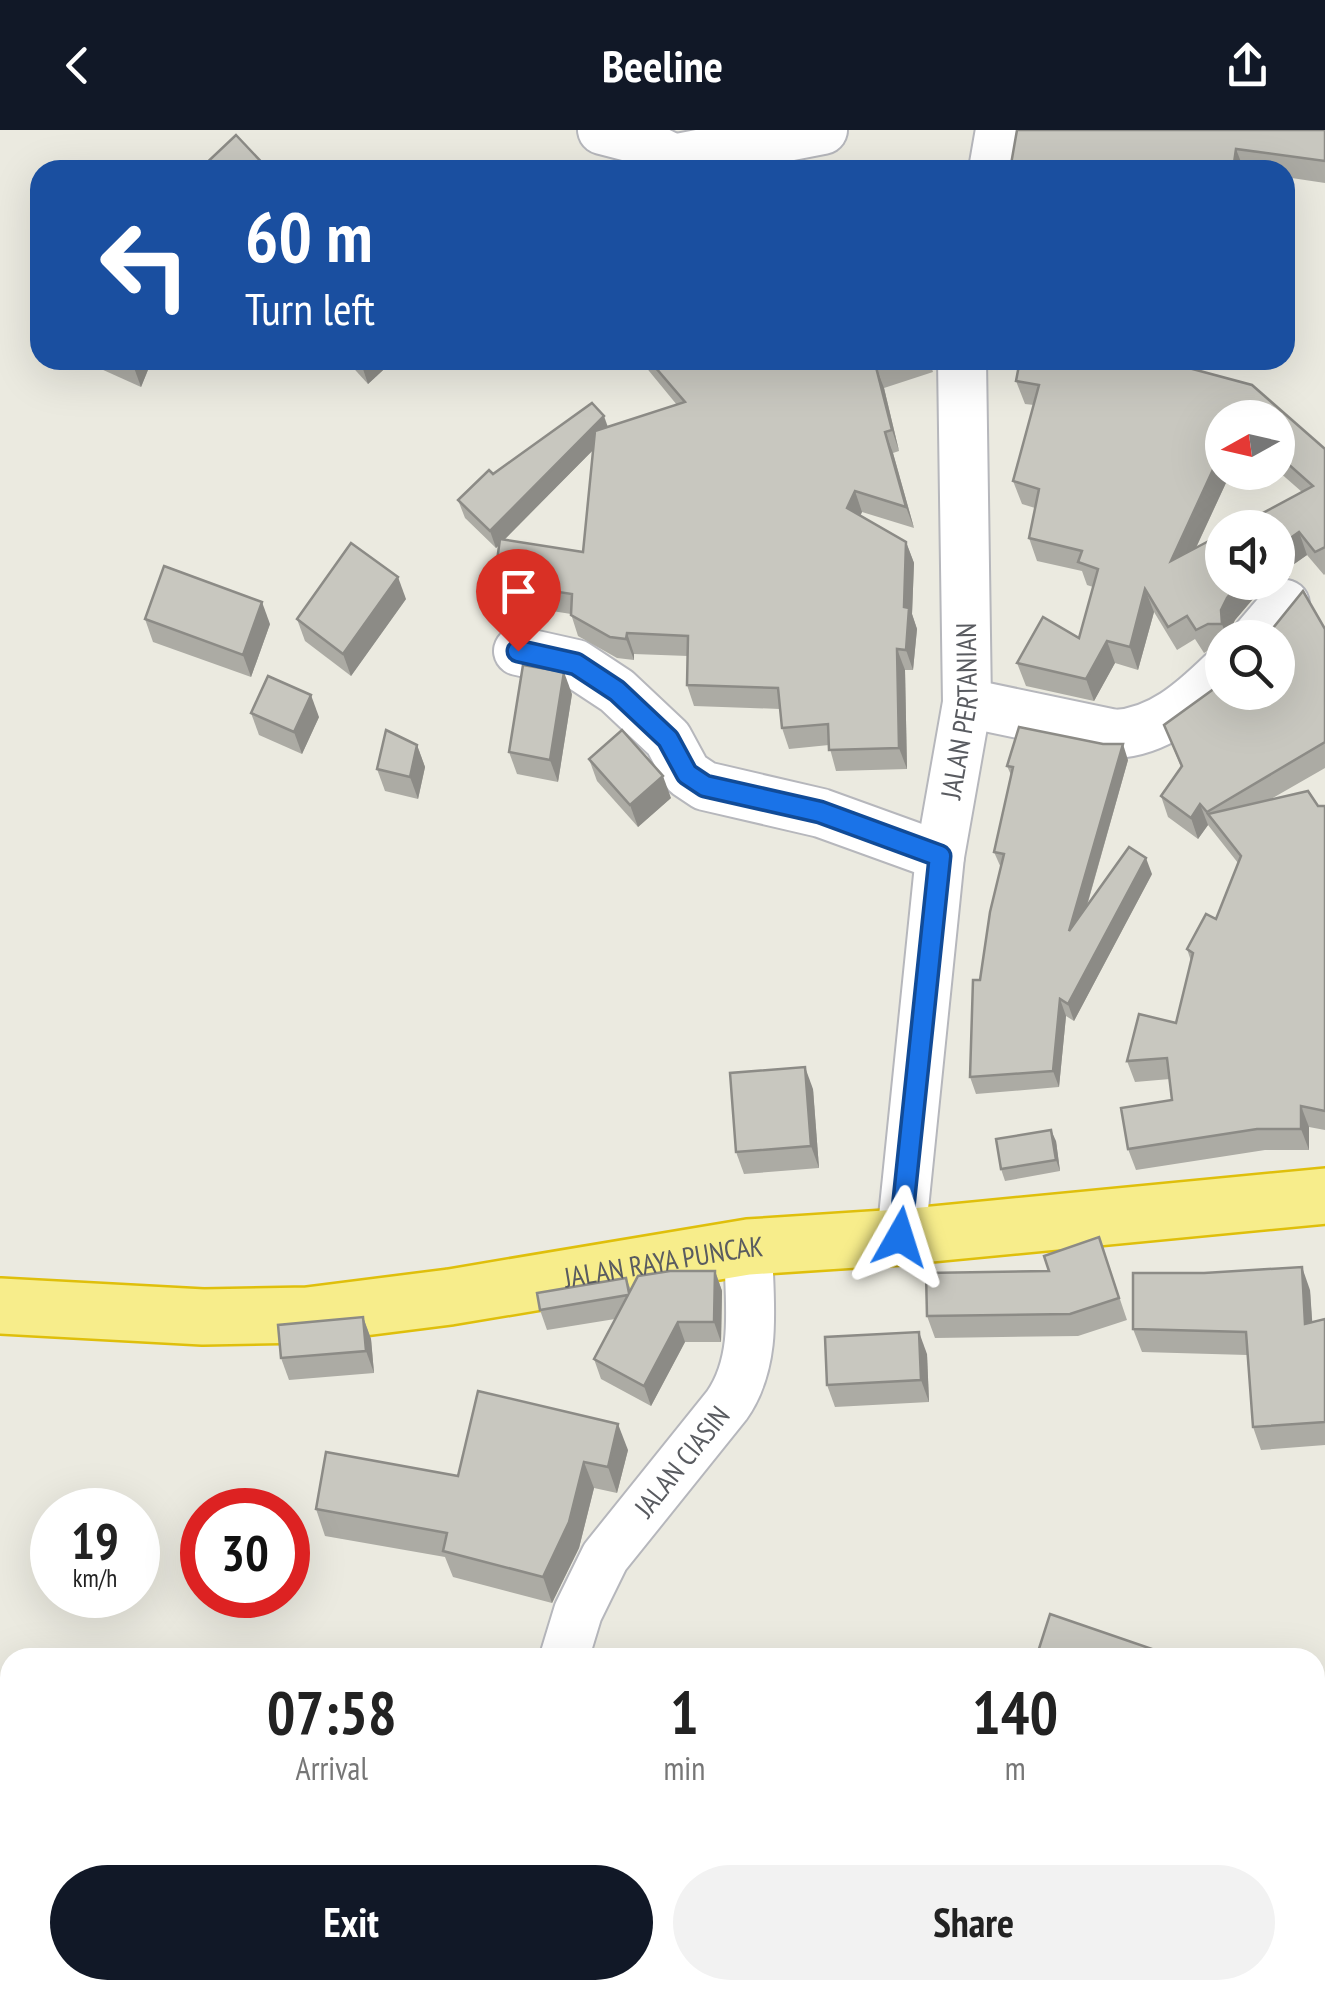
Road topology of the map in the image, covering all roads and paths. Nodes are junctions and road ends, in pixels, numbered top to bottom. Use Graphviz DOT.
graph roads {
  1 [pos="602,130"];
  2 [pos="823,130"];
  3 [pos="1000,130"];
  4 [pos="674,160"];
  5 [pos="704,160"];
  6 [pos="995,160"];
  7 [pos="961,370"];
  8 [pos="518,651"];
  9 [pos="1205,690"];
  10 [pos="967,703"];
  11 [pos="940,856"];
  12 [pos="1325,1196"];
  13 [pos="900,1237"];
  14 [pos="748,1247"];
  15 [pos="0,1306"];
  16 [pos="567,1648"];
  1 -- 4 [label="street"];
  2 -- 5 [label="street"];
  3 -- 6 [label="street"];
  7 -- 10 [label="street, JALAN PERTANIAN"];
  8 -- 11 [label="street"];
  9 -- 10 [label="street"];
  10 -- 11 [label="street, JALAN PERTANIAN"];
  11 -- 13 [label="street, JALAN PERTANIAN"];
  12 -- 13 [label="highway, JALAN RAYA PUNCAK"];
  13 -- 14 [label="highway, JALAN RAYA PUNCAK"];
  14 -- 15 [label="highway, JALAN RAYA PUNCAK"];
  14 -- 16 [label="street, JALAN CIASIN"];
}
